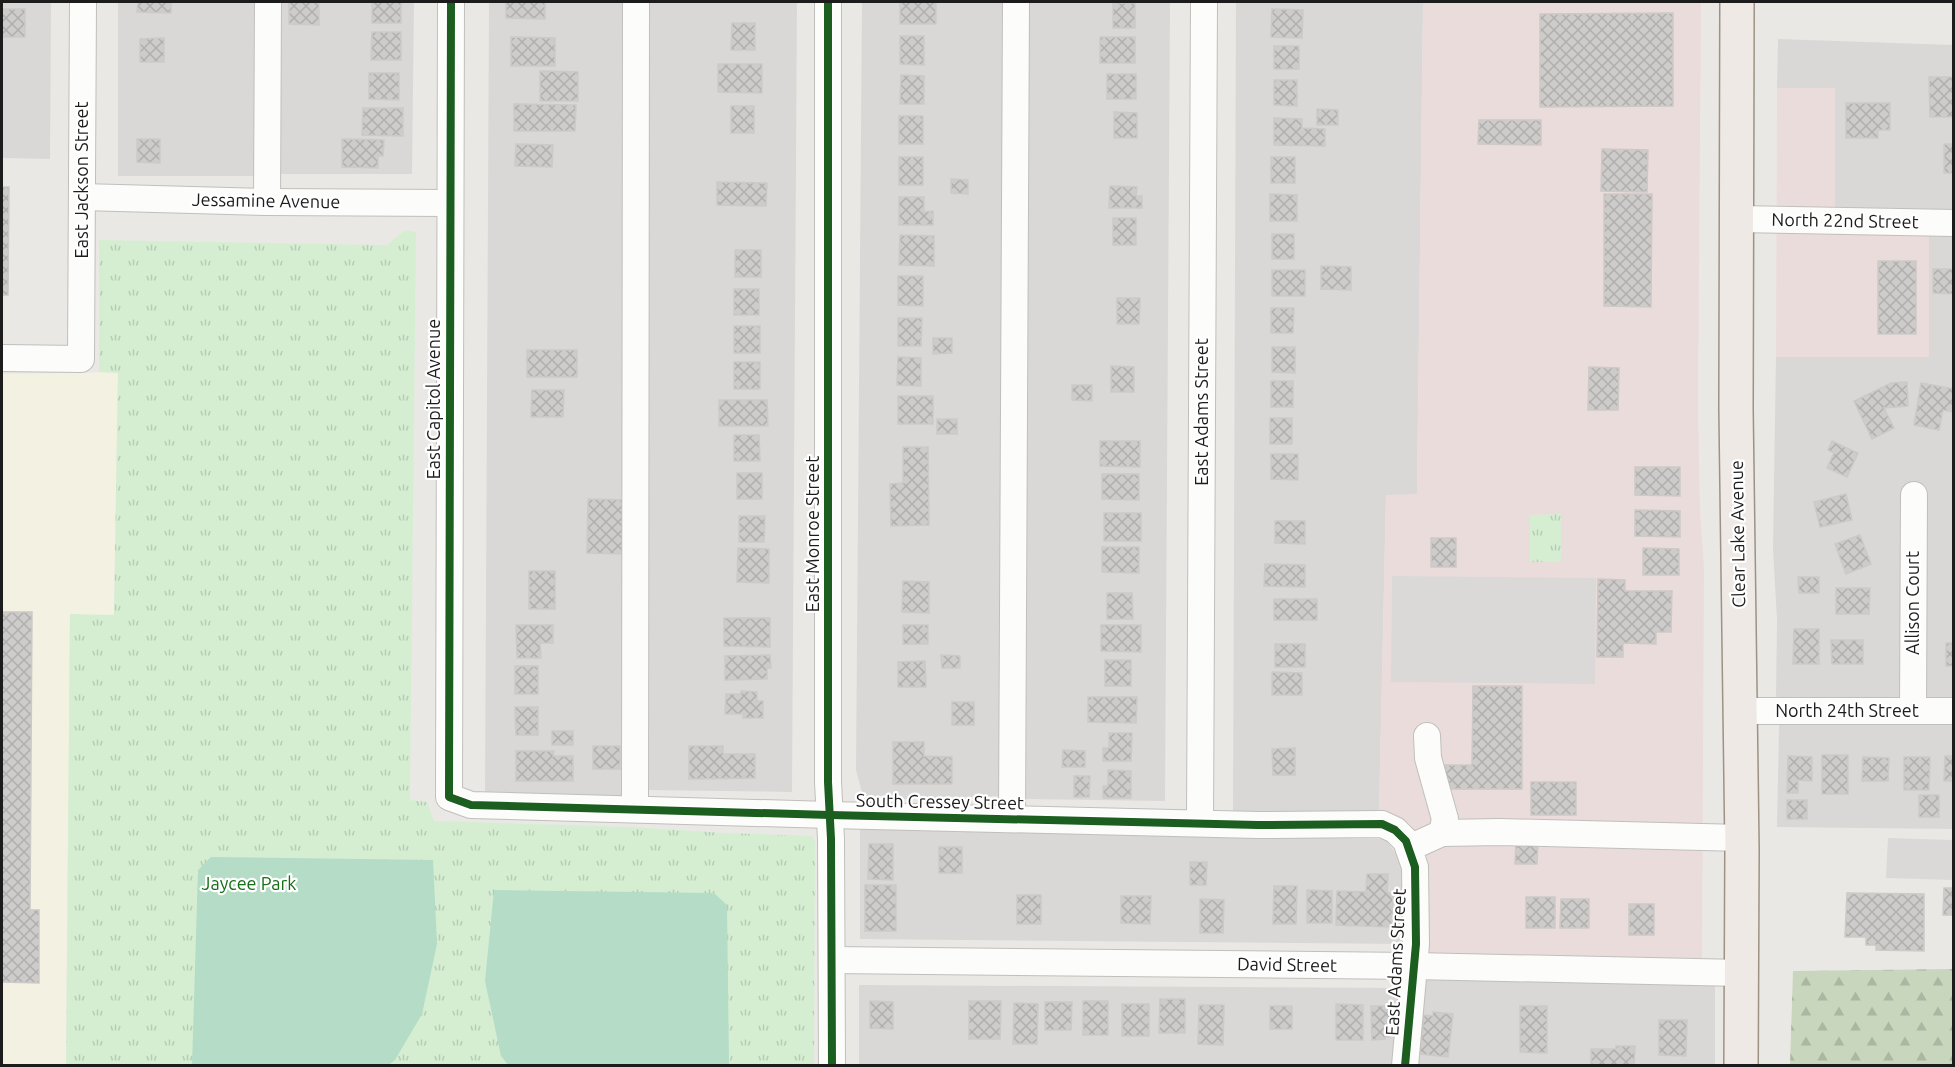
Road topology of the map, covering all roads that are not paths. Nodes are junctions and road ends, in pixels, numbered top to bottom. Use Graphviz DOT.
graph roads {
  1 [pos="83,2"];
  2 [pos="268,2"];
  3 [pos="451,2"];
  4 [pos="636,2"];
  5 [pos="828,2"];
  6 [pos="1016,2"];
  7 [pos="1204,2"];
  8 [pos="1737,2"];
  9 [pos="82,197"];
  10 [pos="267,202"];
  11 [pos="450,203"];
  12 [pos="1737,219"];
  13 [pos="1953,224"];
  14 [pos="2,358"];
  15 [pos="1914,495"];
  16 [pos="1741,711"];
  17 [pos="1913,711"];
  18 [pos="1953,711"];
  19 [pos="1427,736"];
  20 [pos="449,797"];
  21 [pos="635,808"];
  22 [pos="830,815"];
  23 [pos="1012,818"];
  24 [pos="1200,822"];
  25 [pos="1442,833"];
  26 [pos="1742,838"];
  27 [pos="1402,839"];
  28 [pos="832,960"];
  29 [pos="1414,966"];
  30 [pos="1741,973"];
  31 [pos="832,1065"];
  32 [pos="1405,1065"];
  33 [pos="1740,1065"];
  1 -- 9 [label="street, East Jackson Street"];
  2 -- 10 [label="street"];
  3 -- 11 [label="street, East Capitol Avenue"];
  4 -- 21 [label="street"];
  5 -- 22 [label="street, East Monroe Street"];
  6 -- 23 [label="street"];
  7 -- 24 [label="street, East Adams Street"];
  8 -- 12 [label="main road, Clear Lake Avenue"];
  9 -- 10 [label="street, Jessamine Avenue"];
  9 -- 14 [label="street, East Jackson Street"];
  10 -- 11 [label="street, Jessamine Avenue"];
  11 -- 20 [label="street, East Capitol Avenue"];
  12 -- 13 [label="street, North 22nd Street"];
  12 -- 16 [label="main road, Clear Lake Avenue"];
  15 -- 17 [label="street, Allison Court"];
  16 -- 17 [label="street, North 24th Street"];
  16 -- 26 [label="main road, Clear Lake Avenue"];
  17 -- 18 [label="street, North 24th Street"];
  19 -- 25 [label="street"];
  20 -- 21 [label="street, South Cressey Street"];
  21 -- 22 [label="street, South Cressey Street"];
  22 -- 23 [label="street, South Cressey Street"];
  22 -- 28 [label="street, East Monroe Street"];
  23 -- 24 [label="street, South Cressey Street"];
  24 -- 27 [label="street, South Cressey Street"];
  25 -- 26 [label="street"];
  25 -- 27 [label="street"];
  26 -- 30 [label="main road, Clear Lake Avenue"];
  27 -- 29 [label="street, East Adams Street"];
  28 -- 29 [label="street, David Street"];
  28 -- 31 [label="street, East Monroe Street"];
  29 -- 30 [label="street, David Street"];
  29 -- 32 [label="street, East Adams Street"];
  30 -- 33 [label="main road, Clear Lake Avenue"];
}
